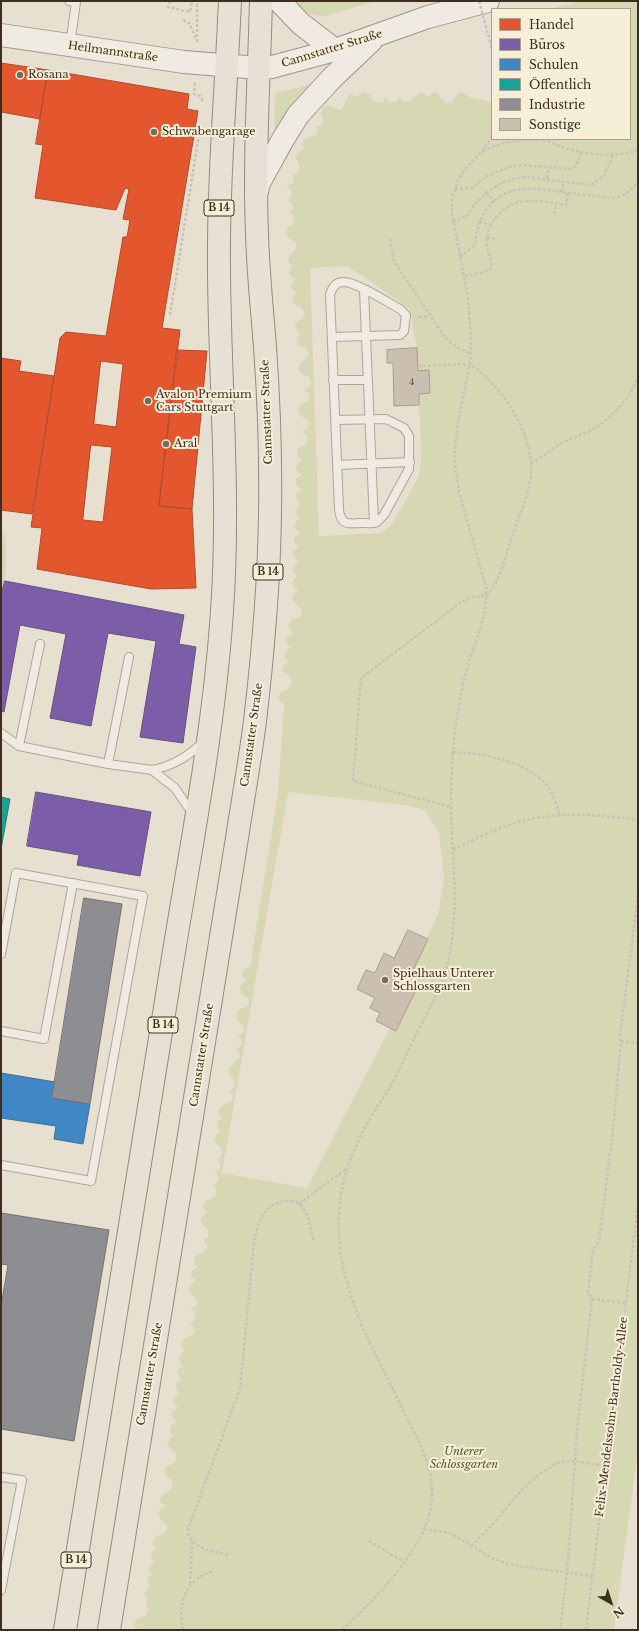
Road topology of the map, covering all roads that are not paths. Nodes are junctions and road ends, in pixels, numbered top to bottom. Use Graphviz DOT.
graph roads {
  1 [pos="69,1"];
  2 [pos="230,1"];
  3 [pos="261,1"];
  4 [pos="279,1"];
  5 [pos="488,1"];
  6 [pos="382,34"];
  7 [pos="1,35"];
  8 [pos="70,46"];
  9 [pos="336,50"];
  10 [pos="225,66"];
  11 [pos="259,68"];
  12 [pos="256,195"];
  13 [pos="364,290"];
  14 [pos="332,336"];
  15 [pos="366,336"];
  16 [pos="333,380"];
  17 [pos="368,380"];
  18 [pos="370,419"];
  19 [pos="335,420"];
  20 [pos="410,462"];
  21 [pos="372,463"];
  22 [pos="337,465"];
  23 [pos="374,523"];
  24 [pos="40,644"];
  25 [pos="129,657"];
  26 [pos="1,733"];
  27 [pos="208,738"];
  28 [pos="19,746"];
  29 [pos="108,764"];
  30 [pos="152,770"];
  31 [pos="195,822"];
  32 [pos="73,883"];
  33 [pos="1,954"];
  34 [pos="1,1031"];
  35 [pos="1,1165"];
  36 [pos="1,1477"];
  37 [pos="1,1590"];
  38 [pos="65,1630"];
  39 [pos="109,1630"];
  1 -- 8 [label="lane"];
  2 -- 10 [label="main road, B 14"];
  3 -- 11 [label="main road, B 14"];
  4 -- 9 [label="main road"];
  5 -- 6 [label="main road, Cannstatter Straße"];
  6 -- 9 [label="main road, Cannstatter Straße"];
  6 -- 12 [label="main road"];
  7 -- 8 [label="main road, Heilmannstraße"];
  8 -- 10 [label="main road, Heilmannstraße"];
  9 -- 11 [label="main road, Cannstatter Straße"];
  10 -- 11 [label="main road, Heilmannstraße"];
  10 -- 27 [label="main road, B 14"];
  11 -- 12 [label="main road, Cannstatter Straße / B 14"];
  12 -- 39 [label="main road, Cannstatter Straße / B 14"];
  13 -- 14 [label="lane"];
  13 -- 15 [label="lane"];
  13 -- 15 [label="lane"];
  14 -- 15 [label="lane"];
  14 -- 16 [label="lane"];
  15 -- 17 [label="lane"];
  16 -- 17 [label="lane"];
  16 -- 19 [label="lane"];
  17 -- 18 [label="lane"];
  18 -- 19 [label="lane"];
  18 -- 20 [label="lane"];
  18 -- 21 [label="lane"];
  19 -- 22 [label="lane"];
  20 -- 21 [label="lane"];
  20 -- 23 [label="lane"];
  21 -- 22 [label="lane"];
  21 -- 23 [label="lane"];
  22 -- 23 [label="lane"];
  24 -- 28 [label="lane"];
  25 -- 29 [label="lane"];
  26 -- 28 [label="lane"];
  27 -- 30 [label="lane"];
  27 -- 31 [label="main road, B 14"];
  28 -- 29 [label="lane"];
  29 -- 30 [label="lane"];
  30 -- 31 [label="lane"];
  31 -- 38 [label="main road, B 14"];
  32 -- 33 [label="lane"];
  32 -- 34 [label="lane"];
  32 -- 35 [label="lane"];
  36 -- 37 [label="lane"];
}
